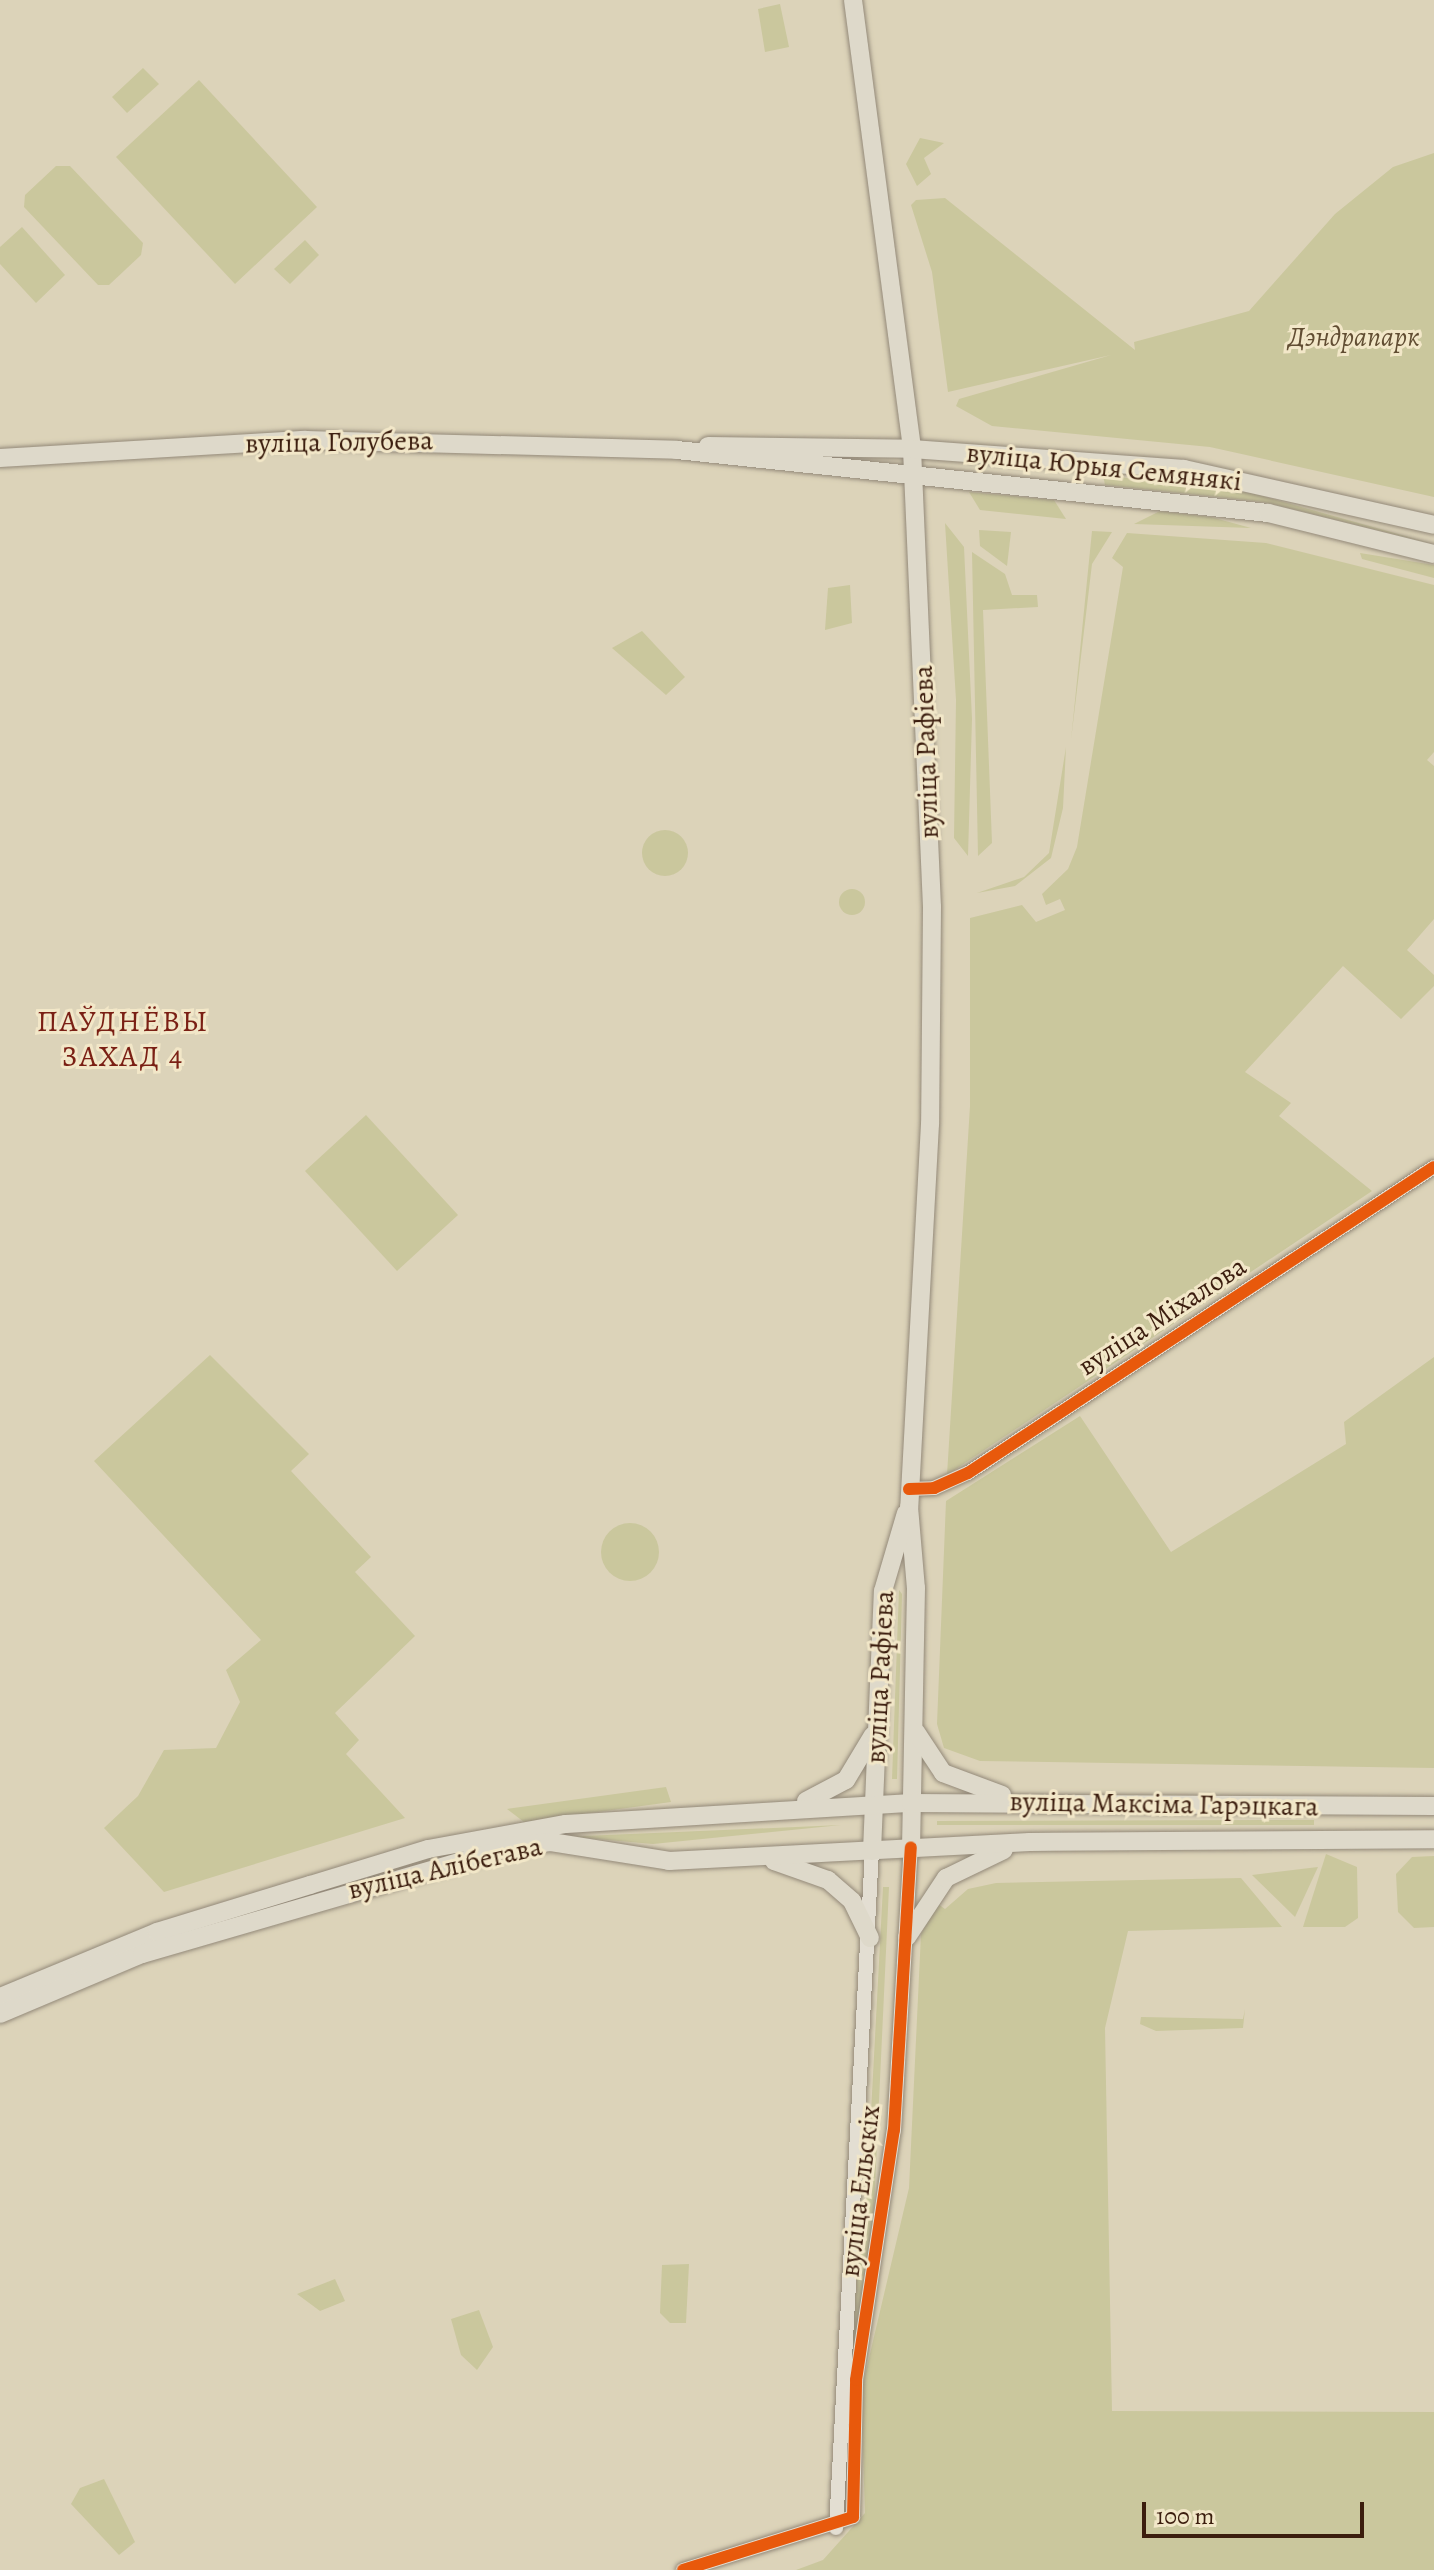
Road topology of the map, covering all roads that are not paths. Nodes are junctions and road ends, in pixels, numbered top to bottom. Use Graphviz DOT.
graph roads {
  1 [pos="853,0"];
  2 [pos="912,449"];
  3 [pos="677,450"];
  4 [pos="0,458"];
  5 [pos="915,478"];
  6 [pos="1434,525"];
  7 [pos="1434,554"];
  8 [pos="1434,1167"];
  9 [pos="909,1498"];
  10 [pos="878,1715"];
  11 [pos="912,1719"];
  12 [pos="1033,1801"];
  13 [pos="903,1803"];
  14 [pos="874,1804"];
  15 [pos="1368,1805"];
  16 [pos="792,1806"];
  17 [pos="1434,1806"];
  18 [pos="1434,1839"];
  19 [pos="1368,1841"];
  20 [pos="1030,1842"];
  21 [pos="911,1848"];
  22 [pos="872,1851"];
  23 [pos="756,1856"];
  24 [pos="907,1937"];
  25 [pos="870,1938"];
  26 [pos="0,1997"];
  27 [pos="0,2014"];
  28 [pos="836,2528"];
  29 [pos="683,2570"];
  1 -- 2 [label="main road, вуліца Рафіева"];
  2 -- 3 [label="main road, вуліца Голубева"];
  2 -- 5 [label="main road, вуліца Рафіева"];
  2 -- 6 [label="main road, вуліца Юрыя Семянякі"];
  3 -- 4 [label="main road, вуліца Голубева"];
  3 -- 5 [label="main road, вуліца Голубева"];
  5 -- 7 [label="main road, вуліца Юрыя Семянякі"];
  5 -- 9 [label="main road, вуліца Рафіева"];
  8 -- 9 [label="street, вуліца Міхалова"];
  9 -- 10 [label="main road, вуліца Рафіева"];
  9 -- 11 [label="main road, вуліца Рафіева"];
  10 -- 14 [label="main road, вуліца Рафіева"];
  10 -- 16 [label="main road"];
  11 -- 12 [label="main road"];
  11 -- 13 [label="main road, вуліца Рафіева"];
  12 -- 13 [label="main road, вуліца Максіма Гарэцкага"];
  12 -- 15 [label="main road, вуліца Максіма Гарэцкага"];
  13 -- 14 [label="main road, вуліца Алібегава"];
  13 -- 21 [label="main road, вуліца Рафіева"];
  14 -- 16 [label="main road, вуліца Алібегава"];
  14 -- 22 [label="main road, вуліца Рафіева"];
  15 -- 17 [label="main road, вуліца Максіма Гарэцкага"];
  15 -- 19 [label="main road"];
  16 -- 26 [label="main road, вуліца Алібегава"];
  18 -- 19 [label="main road, вуліца Максіма Гарэцкага"];
  19 -- 20 [label="main road, вуліца Максіма Гарэцкага"];
  20 -- 21 [label="main road, вуліца Максіма Гарэцкага"];
  20 -- 24 [label="main road"];
  21 -- 22 [label="main road, вуліца Алібегава"];
  21 -- 24 [label="street, вуліца Ельскіх"];
  22 -- 23 [label="main road, вуліца Алібегава"];
  22 -- 25 [label="street, вуліца Ельскіх"];
  23 -- 25 [label="main road"];
  23 -- 27 [label="main road, вуліца Алібегава"];
  24 -- 28 [label="street, вуліца Ельскіх"];
  25 -- 28 [label="street, вуліца Ельскіх"];
  28 -- 29 [label="street"];
}
